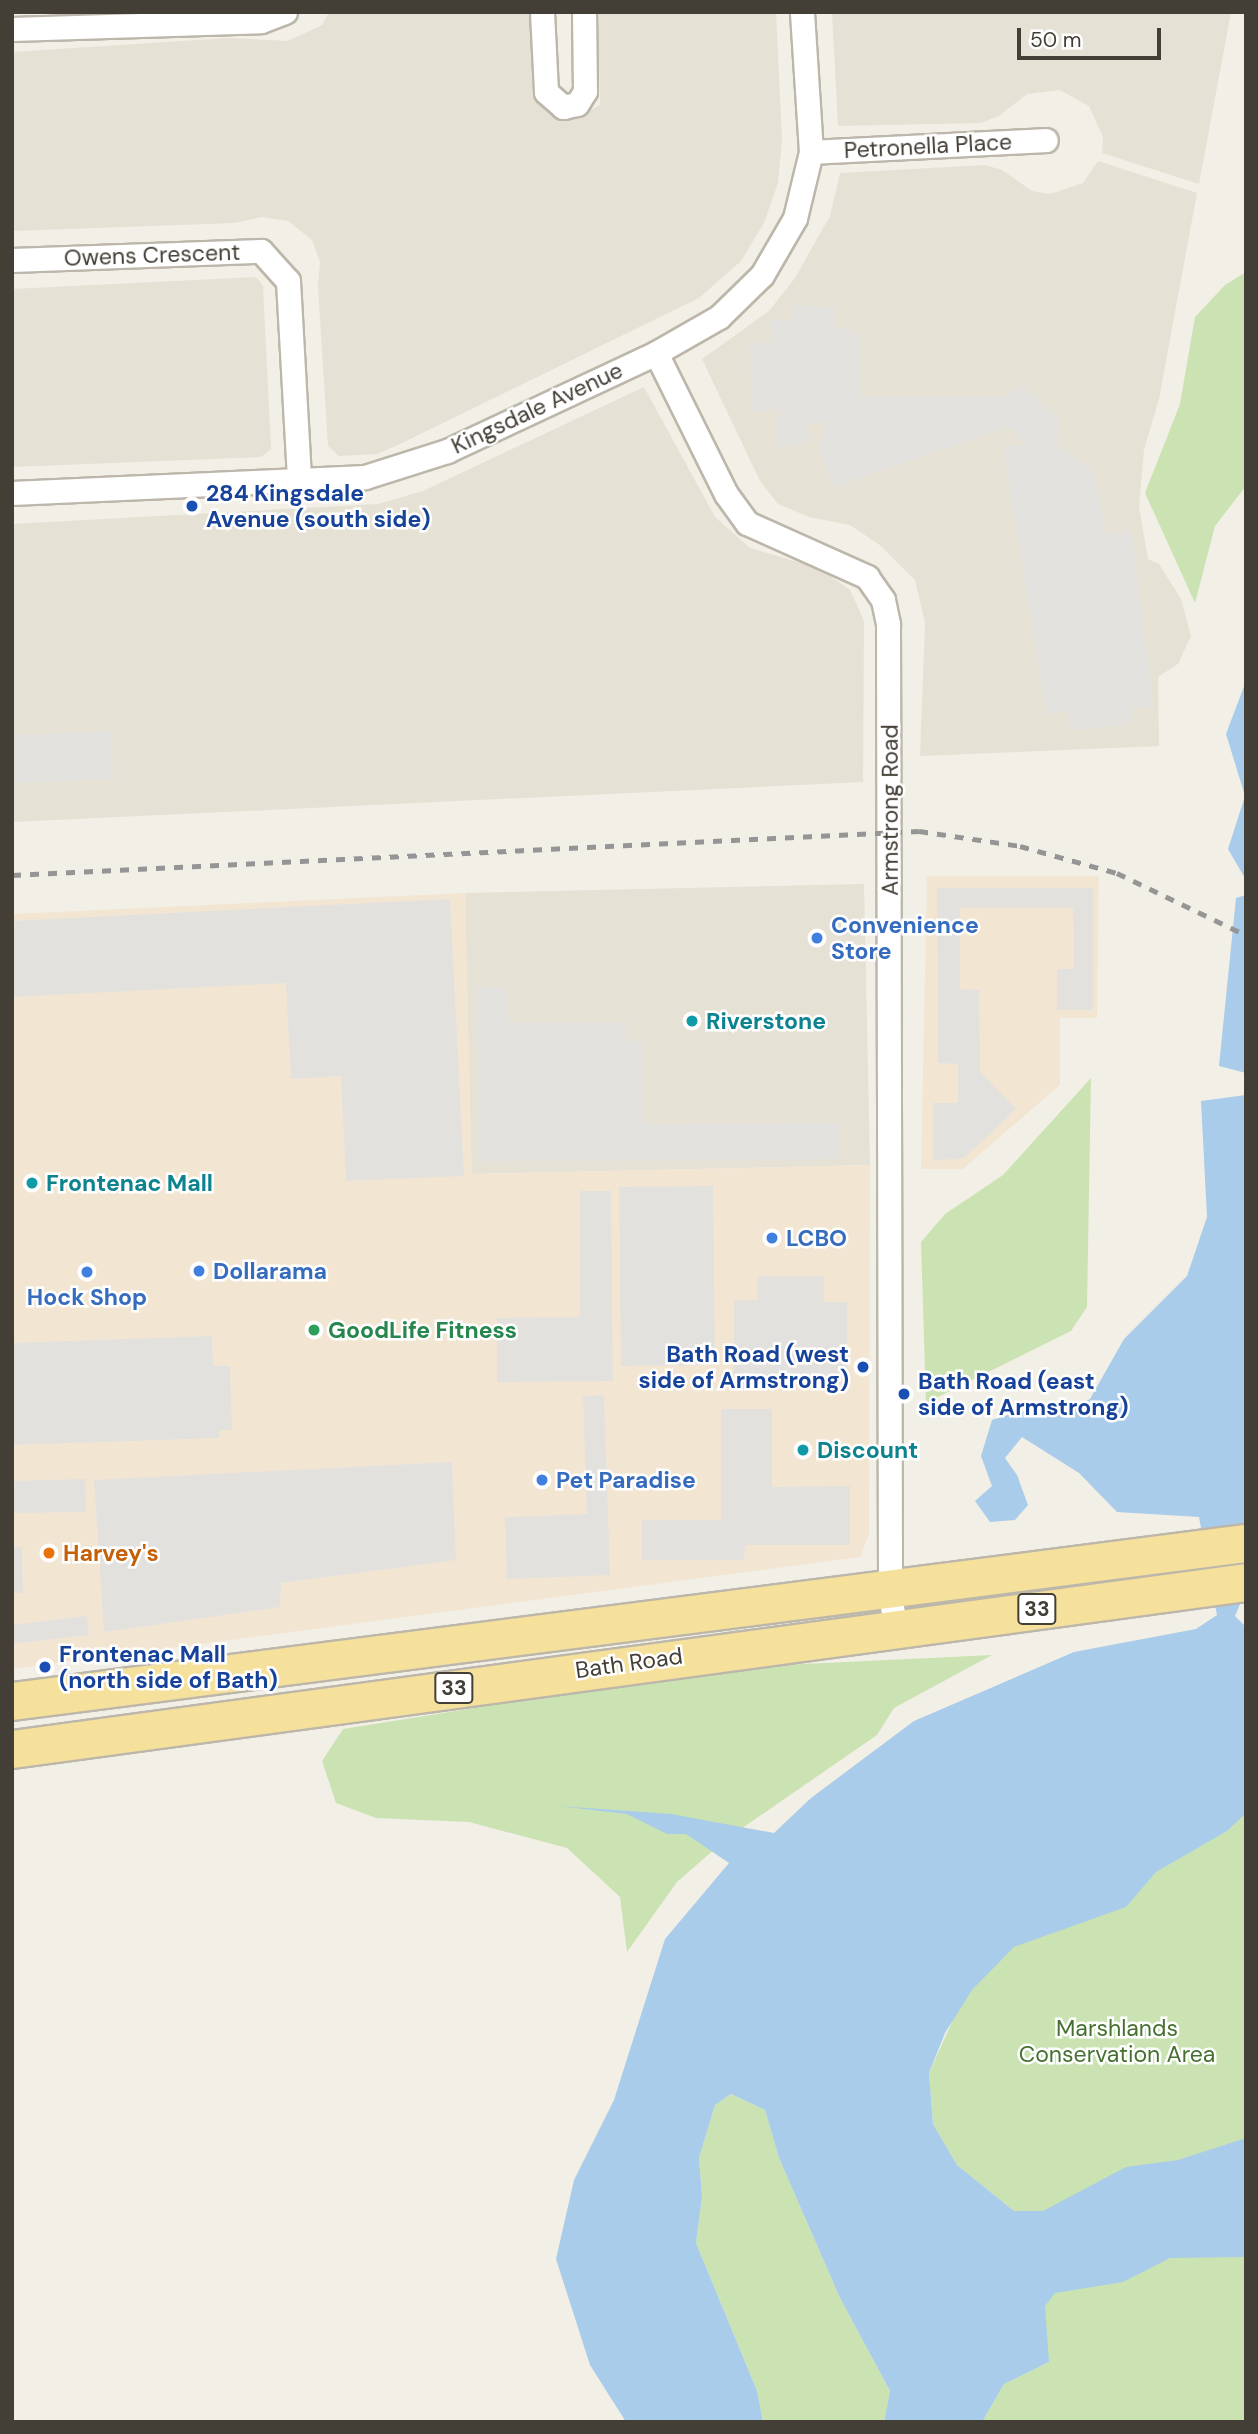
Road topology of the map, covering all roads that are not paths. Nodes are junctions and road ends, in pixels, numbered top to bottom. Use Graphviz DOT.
graph roads {
  1 [pos="285,12"];
  2 [pos="542,12"];
  3 [pos="584,12"];
  4 [pos="802,12"];
  5 [pos="12,29"];
  6 [pos="1045,140"];
  7 [pos="811,152"];
  8 [pos="12,260"];
  9 [pos="656,353"];
  10 [pos="299,480"];
  11 [pos="12,493"];
  12 [pos="1246,1543"];
  13 [pos="1246,1582"];
  14 [pos="893,1609"];
  15 [pos="12,1701"];
  16 [pos="12,1749"];
  1 -- 5 [label="street"];
  2 -- 3 [label="street"];
  4 -- 7 [label="street, Kingsdale Avenue"];
  6 -- 7 [label="street, Petronella Place"];
  7 -- 9 [label="street, Kingsdale Avenue"];
  8 -- 10 [label="street, Owens Crescent"];
  9 -- 10 [label="street, Kingsdale Avenue"];
  9 -- 14 [label="street, Armstrong Road"];
  10 -- 11 [label="street, Kingsdale Avenue"];
  12 -- 14 [label="main road, Bath Road / 33"];
  13 -- 14 [label="main road, Bath Road / 33"];
  14 -- 15 [label="main road, Bath Road / 33"];
  14 -- 16 [label="main road, Bath Road / 33"];
}
